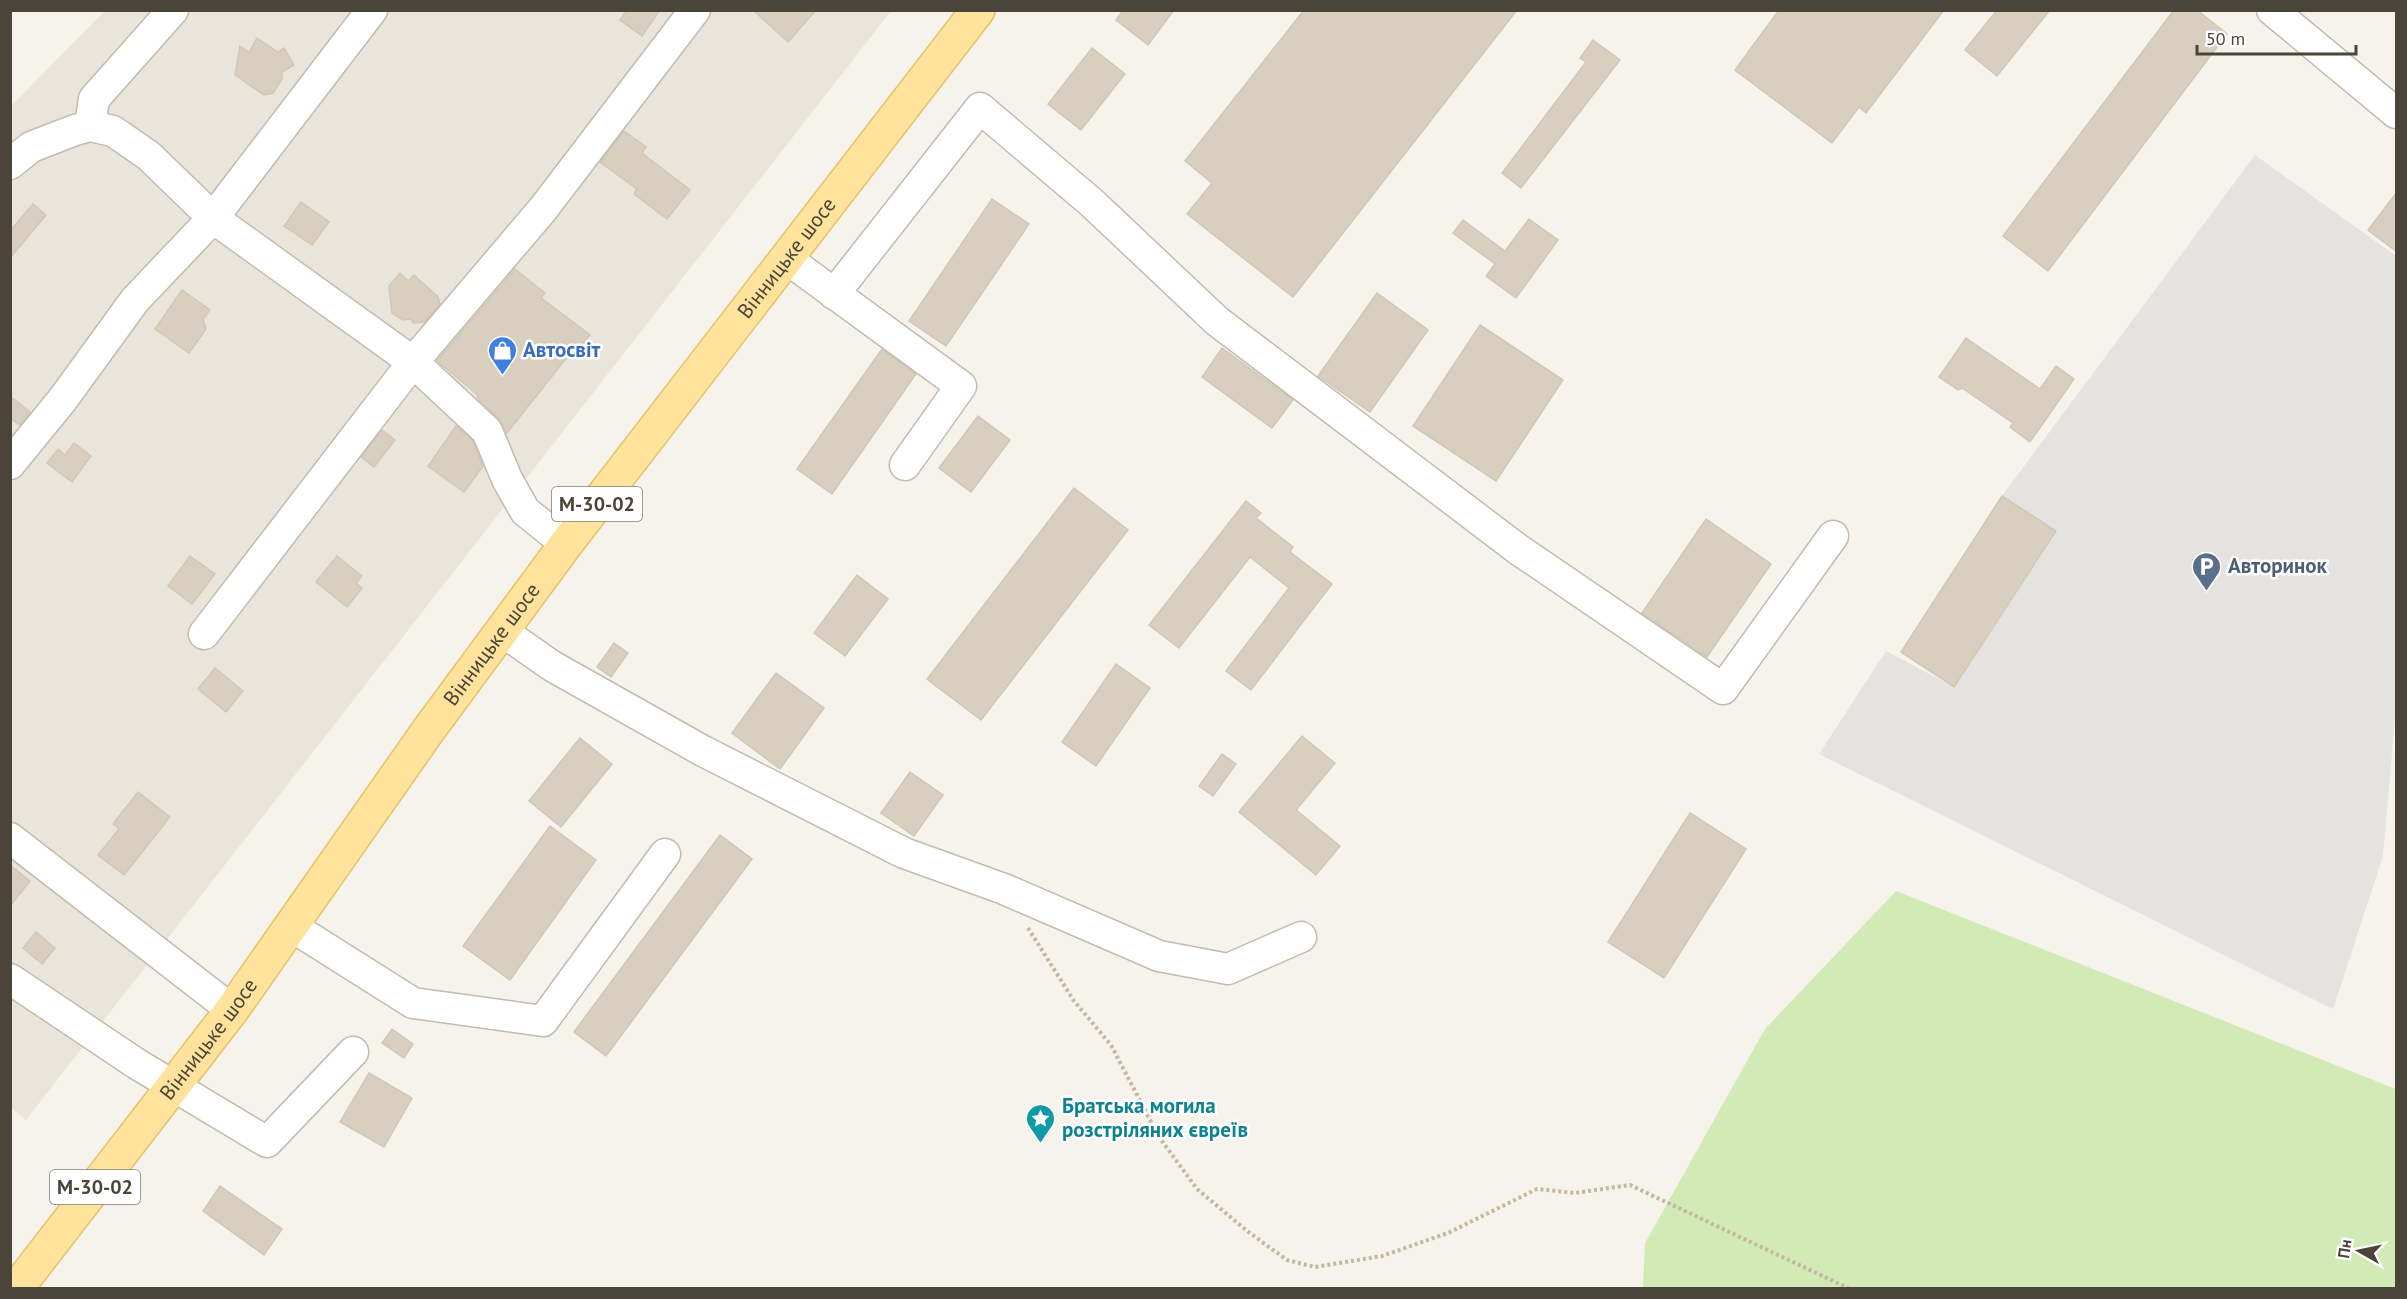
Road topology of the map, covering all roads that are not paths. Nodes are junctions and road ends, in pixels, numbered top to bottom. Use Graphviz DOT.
graph roads {
  1 [pos="173,10"];
  2 [pos="372,10"];
  3 [pos="695,10"];
  4 [pos="978,10"];
  5 [pos="2272,10"];
  6 [pos="92,113"];
  7 [pos="2397,113"];
  8 [pos="21,155"];
  9 [pos="213,218"];
  10 [pos="787,259"];
  11 [pos="834,294"];
  12 [pos="413,362"];
  13 [pos="10,464"];
  14 [pos="905,465"];
  15 [pos="1833,536"];
  16 [pos="566,544"];
  17 [pos="502,631"];
  18 [pos="204,634"];
  19 [pos="10,838"];
  20 [pos="665,854"];
  21 [pos="291,926"];
  22 [pos="1302,937"];
  23 [pos="10,979"];
  24 [pos="232,1010"];
  25 [pos="353,1052"];
  26 [pos="173,1086"];
  27 [pos="17,1288"];
  1 -- 6 [label="street"];
  2 -- 9 [label="street"];
  3 -- 12 [label="street"];
  4 -- 10 [label="main road, Вінницьке шосе / М-30-02"];
  5 -- 7 [label="street"];
  6 -- 8 [label="street"];
  6 -- 9 [label="street"];
  9 -- 12 [label="street"];
  9 -- 13 [label="street"];
  10 -- 11 [label="street"];
  10 -- 16 [label="main road, Вінницьке шосе / М-30-02"];
  11 -- 14 [label="street"];
  11 -- 15 [label="street"];
  12 -- 16 [label="street"];
  12 -- 18 [label="street"];
  16 -- 17 [label="main road, Вінницьке шосе / М-30-02"];
  17 -- 21 [label="main road, Вінницьке шосе / М-30-02"];
  17 -- 22 [label="street"];
  19 -- 24 [label="street"];
  20 -- 21 [label="street"];
  21 -- 24 [label="main road, Вінницьке шосе / М-30-02"];
  23 -- 26 [label="street"];
  24 -- 26 [label="main road, Вінницьке шосе / М-30-02"];
  25 -- 26 [label="street"];
  26 -- 27 [label="main road, Вінницьке шосе / М-30-02"];
}
